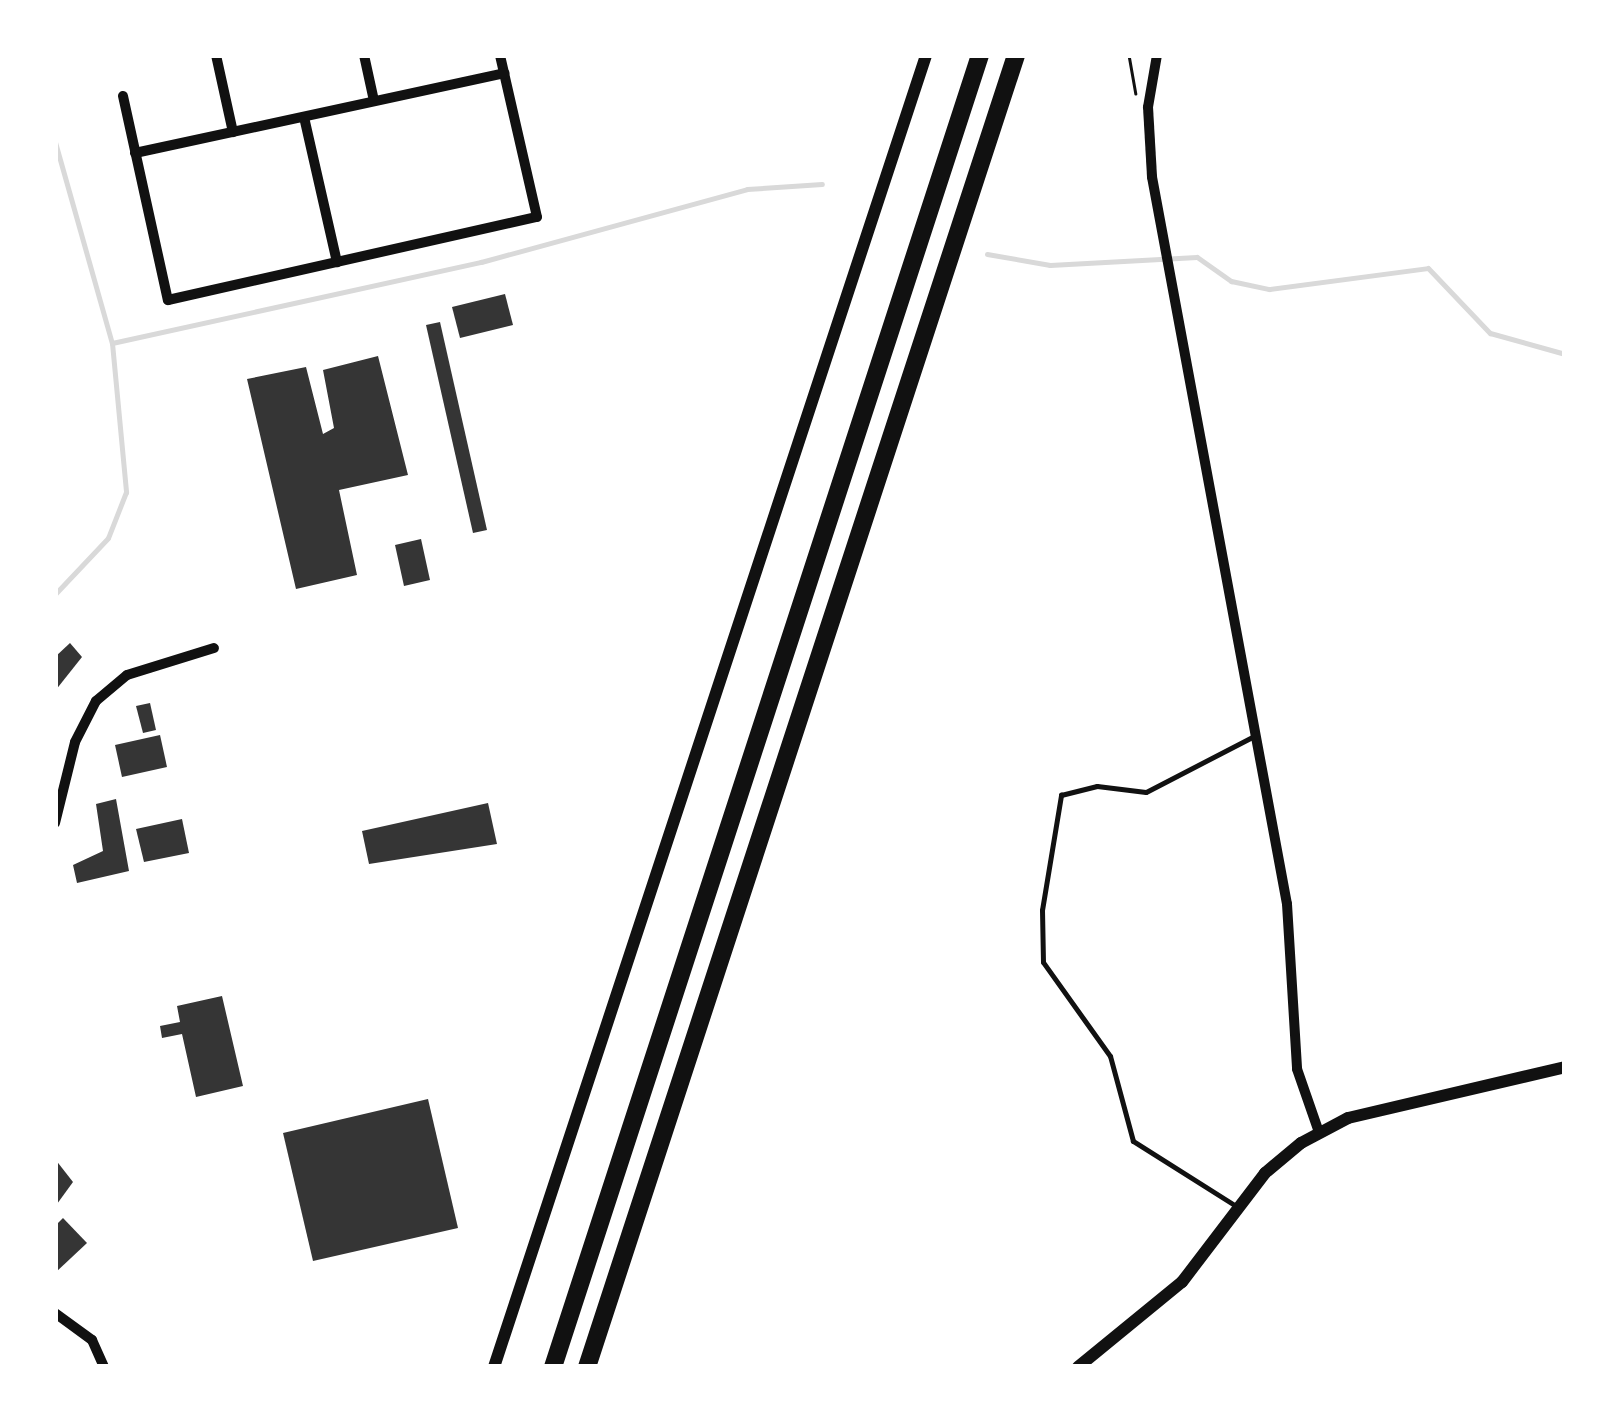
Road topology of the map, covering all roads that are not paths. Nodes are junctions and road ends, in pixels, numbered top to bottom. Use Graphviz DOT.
graph roads {
  1 [pos="216,55"];
  2 [pos="364,55"];
  3 [pos="500,55"];
  4 [pos="926,55"];
  5 [pos="980,55"];
  6 [pos="1016,55"];
  7 [pos="1157,55"];
  8 [pos="504,73"];
  9 [pos="122,96"];
  10 [pos="374,100"];
  11 [pos="304,116"];
  12 [pos="233,132"];
  13 [pos="134,153"];
  14 [pos="337,262"];
  15 [pos="214,648"];
  16 [pos="1256,735"];
  17 [pos="55,823"];
  18 [pos="1565,1067"];
  19 [pos="1318,1132"];
  20 [pos="1239,1207"];
  21 [pos="55,1313"];
  22 [pos="104,1367"];
  23 [pos="494,1367"];
  24 [pos="553,1367"];
  25 [pos="587,1367"];
  26 [pos="1078,1367"];
  1 -- 12 [label="street"];
  2 -- 10 [label="street"];
  3 -- 8 [label="street"];
  4 -- 23 [label="street"];
  5 -- 24 [label="highway"];
  6 -- 25 [label="highway"];
  7 -- 16 [label="street"];
  8 -- 10 [label="street"];
  8 -- 14 [label="street"];
  9 -- 13 [label="street"];
  10 -- 11 [label="street"];
  11 -- 12 [label="street"];
  11 -- 14 [label="street"];
  12 -- 13 [label="street"];
  13 -- 14 [label="street"];
  15 -- 17 [label="street"];
  16 -- 19 [label="street"];
  16 -- 20 [label="lane"];
  18 -- 19 [label="street"];
  19 -- 20 [label="street"];
  20 -- 26 [label="street"];
  21 -- 22 [label="street"];
}
